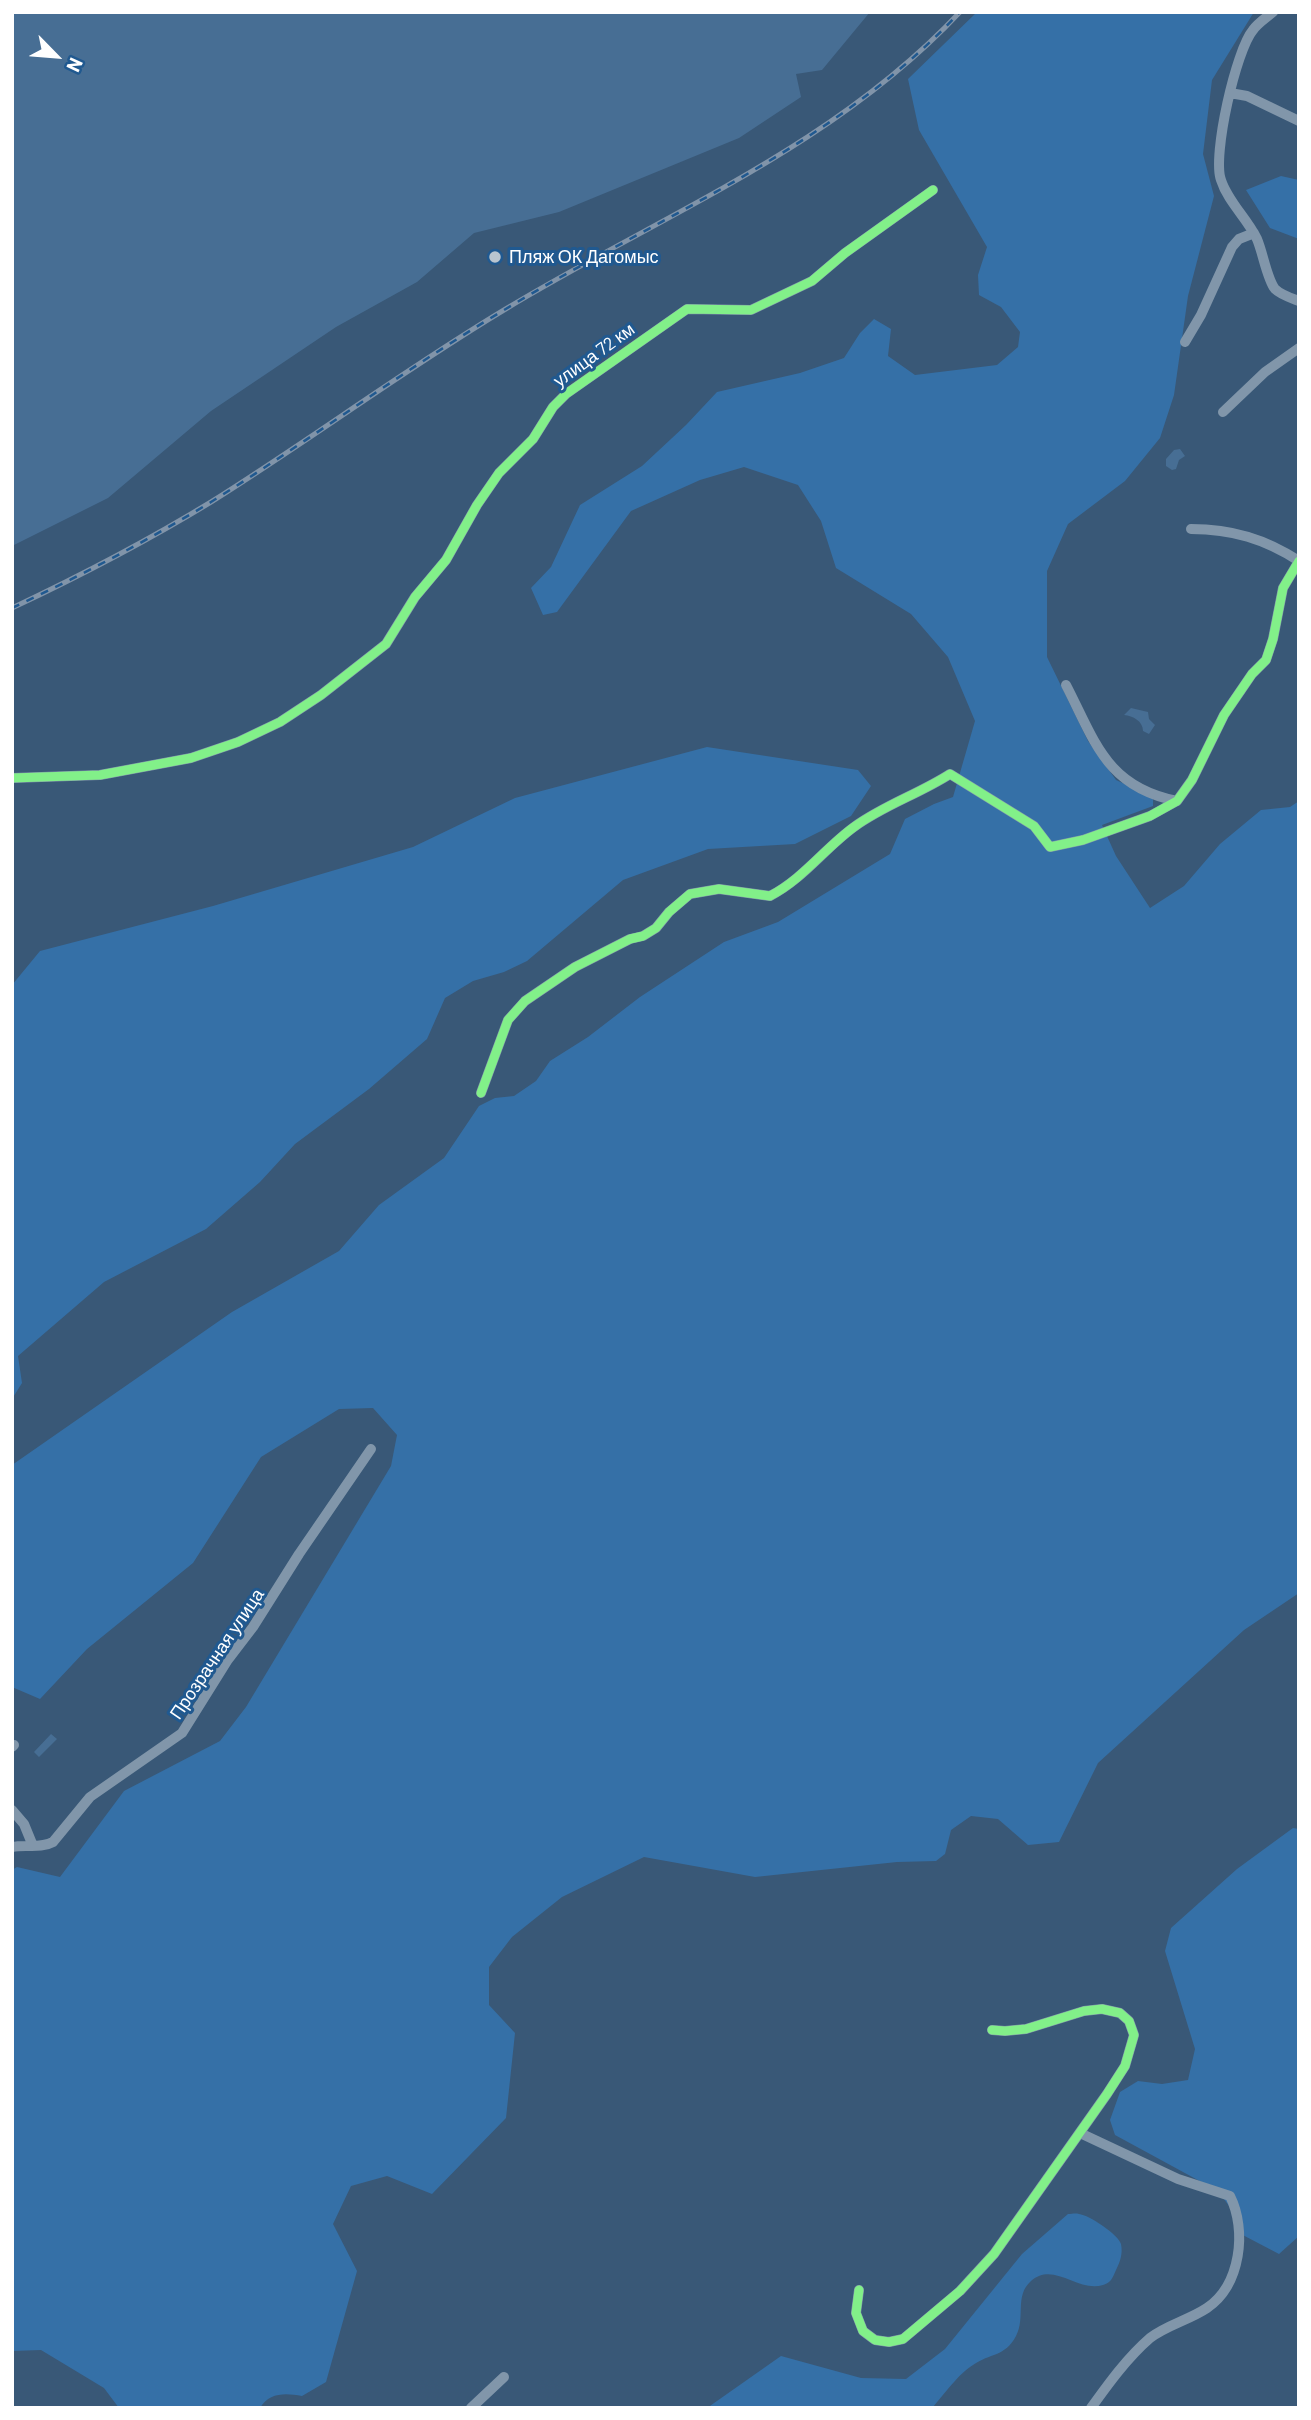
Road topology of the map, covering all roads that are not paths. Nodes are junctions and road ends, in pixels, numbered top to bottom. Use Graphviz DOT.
graph roads {
  1 [pos="1273,12"];
  2 [pos="1230,93"];
  3 [pos="1299,121"];
  4 [pos="933,190"];
  5 [pos="1254,233"];
  6 [pos="1299,301"];
  7 [pos="1185,342"];
  8 [pos="1299,348"];
  9 [pos="1223,412"];
  10 [pos="1191,529"];
  11 [pos="1299,561"];
  12 [pos="1066,685"];
  13 [pos="12,778"];
  14 [pos="1177,801"];
  15 [pos="481,1093"];
  16 [pos="371,1449"];
  17 [pos="12,1810"];
  18 [pos="33,1846"];
  19 [pos="12,1847"];
  20 [pos="992,2030"];
  21 [pos="1080,2133"];
  22 [pos="859,2290"];
  23 [pos="504,2376"];
  24 [pos="471,2408"];
  25 [pos="1091,2408"];
  1 -- 2 [label="street"];
  2 -- 3 [label="street"];
  2 -- 5 [label="street"];
  4 -- 13 [label="street, улица 72 км"];
  5 -- 6 [label="street"];
  5 -- 7 [label="street"];
  8 -- 9 [label="street"];
  10 -- 11 [label="street"];
  11 -- 14 [label="street"];
  12 -- 14 [label="street"];
  14 -- 15 [label="street"];
  16 -- 18 [label="street, Прозрачная улица"];
  17 -- 18 [label="street"];
  18 -- 19 [label="street, Прозрачная улица"];
  20 -- 21 [label="street"];
  21 -- 22 [label="street"];
  21 -- 25 [label="street"];
  23 -- 24 [label="street"];
}
